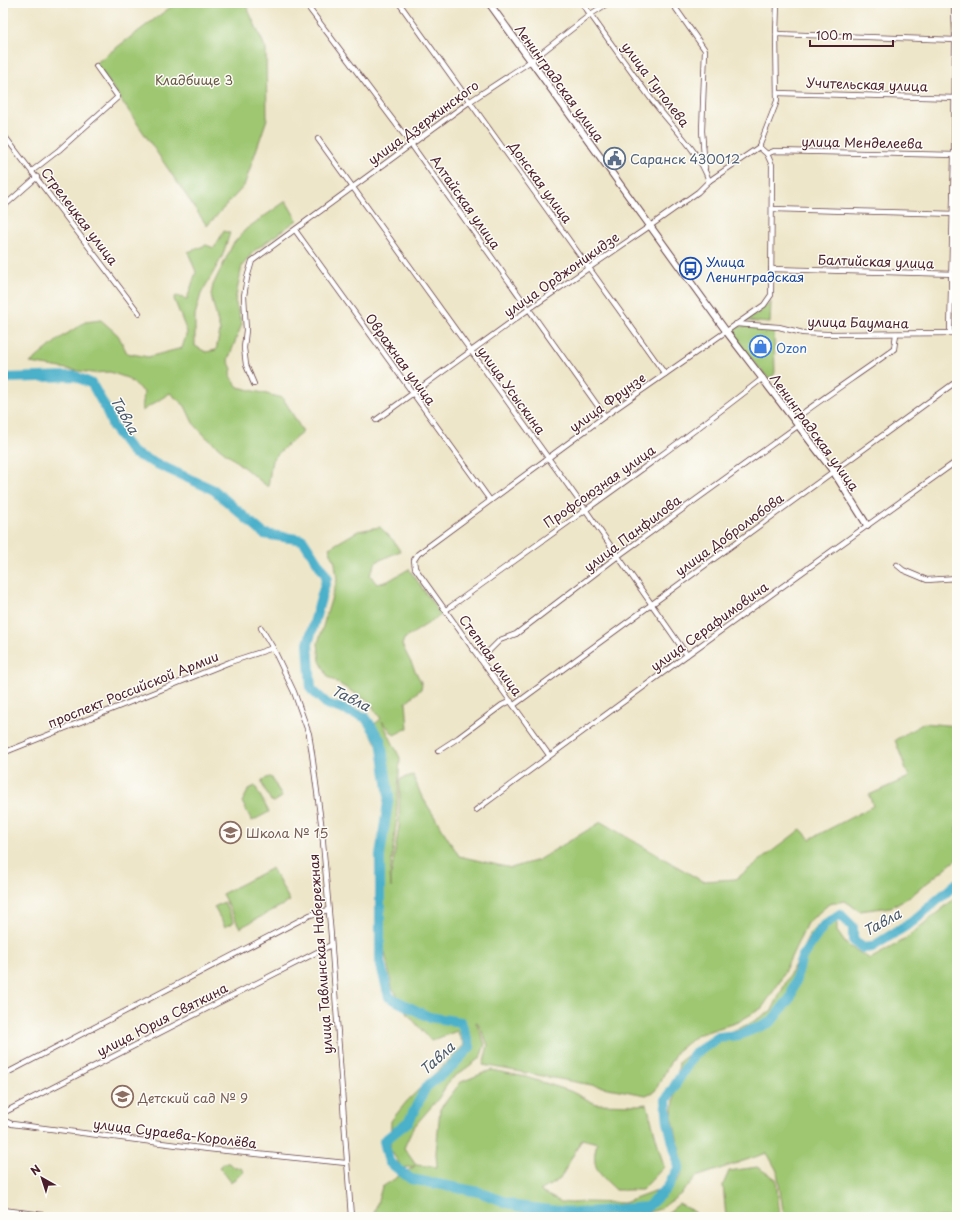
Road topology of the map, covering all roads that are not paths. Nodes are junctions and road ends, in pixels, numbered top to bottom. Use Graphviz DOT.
graph roads {
  1 [pos="305,3"];
  2 [pos="399,3"];
  3 [pos="489,3"];
  4 [pos="582,3"];
  5 [pos="608,3"];
  6 [pos="672,3"];
  7 [pos="777,3"];
  8 [pos="954,3"];
  9 [pos="591,14"];
  10 [pos="776,34"];
  11 [pos="956,40"];
  12 [pos="531,61"];
  13 [pos="96,66"];
  14 [pos="777,93"];
  15 [pos="956,98"];
  16 [pos="469,102"];
  17 [pos="3,134"];
  18 [pos="318,139"];
  19 [pos="411,144"];
  20 [pos="759,147"];
  21 [pos="767,154"];
  22 [pos="956,154"];
  23 [pos="705,169"];
  24 [pos="32,171"];
  25 [pos="37,177"];
  26 [pos="709,181"];
  27 [pos="352,187"];
  28 [pos="3,207"];
  29 [pos="772,209"];
  30 [pos="955,214"];
  31 [pos="650,226"];
  32 [pos="295,230"];
  33 [pos="589,268"];
  34 [pos="771,269"];
  35 [pos="951,274"];
  36 [pos="957,274"];
  37 [pos="529,309"];
  38 [pos="138,313"];
  39 [pos="736,324"];
  40 [pos="726,330"];
  41 [pos="950,333"];
  42 [pos="957,333"];
  43 [pos="896,334"];
  44 [pos="471,351"];
  45 [pos="665,374"];
  46 [pos="763,378"];
  47 [pos="957,381"];
  48 [pos="254,384"];
  49 [pos="412,394"];
  50 [pos="605,416"];
  51 [pos="376,420"];
  52 [pos="797,422"];
  53 [pos="548,459"];
  54 [pos="957,461"];
  55 [pos="833,471"];
  56 [pos="490,500"];
  57 [pos="585,509"];
  58 [pos="867,525"];
  59 [pos="618,556"];
  60 [pos="897,565"];
  61 [pos="415,568"];
  62 [pos="957,578"];
  63 [pos="652,605"];
  64 [pos="446,610"];
  65 [pos="261,628"];
  66 [pos="273,648"];
  67 [pos="687,655"];
  68 [pos="480,659"];
  69 [pos="512,703"];
  70 [pos="438,751"];
  71 [pos="3,753"];
  72 [pos="549,755"];
  73 [pos="476,810"];
  74 [pos="328,910"];
  75 [pos="331,945"];
  76 [pos="3,1075"];
  77 [pos="3,1114"];
  78 [pos="3,1120"];
  79 [pos="346,1163"];
  80 [pos="3,1210"];
  81 [pos="60,1217"];
  82 [pos="351,1217"];
  1 -- 19 [label="street, Алтайская улица"];
  2 -- 16 [label="street, Донская улица"];
  3 -- 12 [label="street, Ленинградская улица"];
  4 -- 9 [label="street, улица Туполева"];
  5 -- 9 [label="street, улица Дзержинского"];
  6 -- 23 [label="street"];
  7 -- 10 [label="street"];
  8 -- 11 [label="street"];
  9 -- 12 [label="street, улица Дзержинского"];
  9 -- 23 [label="street, улица Туполева"];
  10 -- 11 [label="street"];
  10 -- 14 [label="street"];
  11 -- 15 [label="street"];
  12 -- 16 [label="street, улица Дзержинского"];
  12 -- 31 [label="street, Ленинградская улица"];
  13 -- 24 [label="street"];
  14 -- 15 [label="street, Учительская улица"];
  14 -- 20 [label="street"];
  15 -- 22 [label="street"];
  16 -- 19 [label="street, улица Дзержинского"];
  16 -- 33 [label="street, Донская улица"];
  17 -- 24 [label="street, Стрелецкая улица"];
  18 -- 27 [label="street, улица Усыскина"];
  19 -- 27 [label="street, улица Дзержинского"];
  19 -- 37 [label="street, Алтайская улица"];
  20 -- 21 [label="street"];
  20 -- 26 [label="street, улица Орджоникидзе"];
  21 -- 22 [label="street, улица Менделеева"];
  21 -- 29 [label="street, улица Фрунзе"];
  22 -- 30 [label="street"];
  23 -- 26 [label="street, улица Туполева"];
  24 -- 25 [label="street, Стрелецкая улица"];
  25 -- 28 [label="street"];
  25 -- 38 [label="street, Стрелецкая улица"];
  26 -- 31 [label="street, улица Орджоникидзе"];
  27 -- 32 [label="street, улица Дзержинского"];
  27 -- 44 [label="street, улица Усыскина"];
  29 -- 30 [label="street"];
  29 -- 34 [label="street, улица Фрунзе"];
  30 -- 35 [label="street"];
  31 -- 33 [label="street, улица Орджоникидзе"];
  31 -- 40 [label="street, Ленинградская улица"];
  32 -- 48 [label="street, улица Дзержинского"];
  32 -- 49 [label="street, Овражная улица"];
  33 -- 37 [label="street, улица Орджоникидзе"];
  33 -- 45 [label="street, Донская улица"];
  34 -- 35 [label="street, Балтийская улица"];
  34 -- 39 [label="street, улица Фрунзе"];
  35 -- 36 [label="street, Балтийская улица"];
  35 -- 41 [label="street"];
  37 -- 44 [label="street, улица Орджоникидзе"];
  37 -- 50 [label="street, Алтайская улица"];
  39 -- 40 [label="street, улица Фрунзе"];
  39 -- 43 [label="street, улица Баумана"];
  40 -- 45 [label="street, улица Фрунзе"];
  40 -- 46 [label="street, Ленинградская улица"];
  41 -- 42 [label="street, улица Баумана"];
  41 -- 43 [label="street, улица Баумана"];
  43 -- 52 [label="street, улица Панфилова"];
  44 -- 49 [label="street, улица Орджоникидзе"];
  44 -- 53 [label="street, улица Усыскина"];
  45 -- 50 [label="street, улица Фрунзе"];
  46 -- 52 [label="street, Ленинградская улица"];
  46 -- 57 [label="street, Профсоюзная улица"];
  47 -- 55 [label="street, улица Добролюбова"];
  49 -- 51 [label="street, улица Орджоникидзе"];
  49 -- 56 [label="street, Овражная улица"];
  50 -- 53 [label="street, улица Фрунзе"];
  52 -- 55 [label="street, Ленинградская улица"];
  52 -- 59 [label="street, улица Панфилова"];
  53 -- 56 [label="street, улица Фрунзе"];
  53 -- 57 [label="street, улица Усыскина"];
  54 -- 58 [label="street, улица Серафимовича"];
  55 -- 58 [label="street, Ленинградская улица"];
  55 -- 63 [label="street, улица Добролюбова"];
  56 -- 61 [label="street, улица Фрунзе"];
  57 -- 59 [label="street, улица Усыскина"];
  57 -- 64 [label="street, Профсоюзная улица"];
  58 -- 67 [label="street, улица Серафимовича"];
  59 -- 63 [label="street, улица Усыскина"];
  59 -- 68 [label="street, улица Панфилова"];
  60 -- 62 [label="street"];
  61 -- 64 [label="street, Степная улица"];
  63 -- 67 [label="street, улица Усыскина"];
  63 -- 69 [label="street, улица Добролюбова"];
  64 -- 68 [label="street, Степная улица"];
  65 -- 66 [label="street, улица Тавлинская Набережная"];
  66 -- 71 [label="street, проспект Российской Армии"];
  66 -- 74 [label="street, улица Тавлинская Набережная"];
  67 -- 72 [label="street, улица Серафимовича"];
  68 -- 69 [label="street, Степная улица"];
  69 -- 70 [label="street, улица Добролюбова"];
  69 -- 72 [label="street, Степная улица"];
  72 -- 73 [label="street, улица Серафимовича"];
  74 -- 75 [label="street, улица Тавлинская Набережная"];
  74 -- 76 [label="street, улица Юрия Святкина"];
  75 -- 77 [label="street, улица Юрия Святкина"];
  75 -- 79 [label="street, улица Тавлинская Набережная"];
  78 -- 79 [label="street, улица Сураева-Королёва"];
  79 -- 82 [label="street, улица Тавлинская Набережная"];
  80 -- 81 [label="street"];
}
